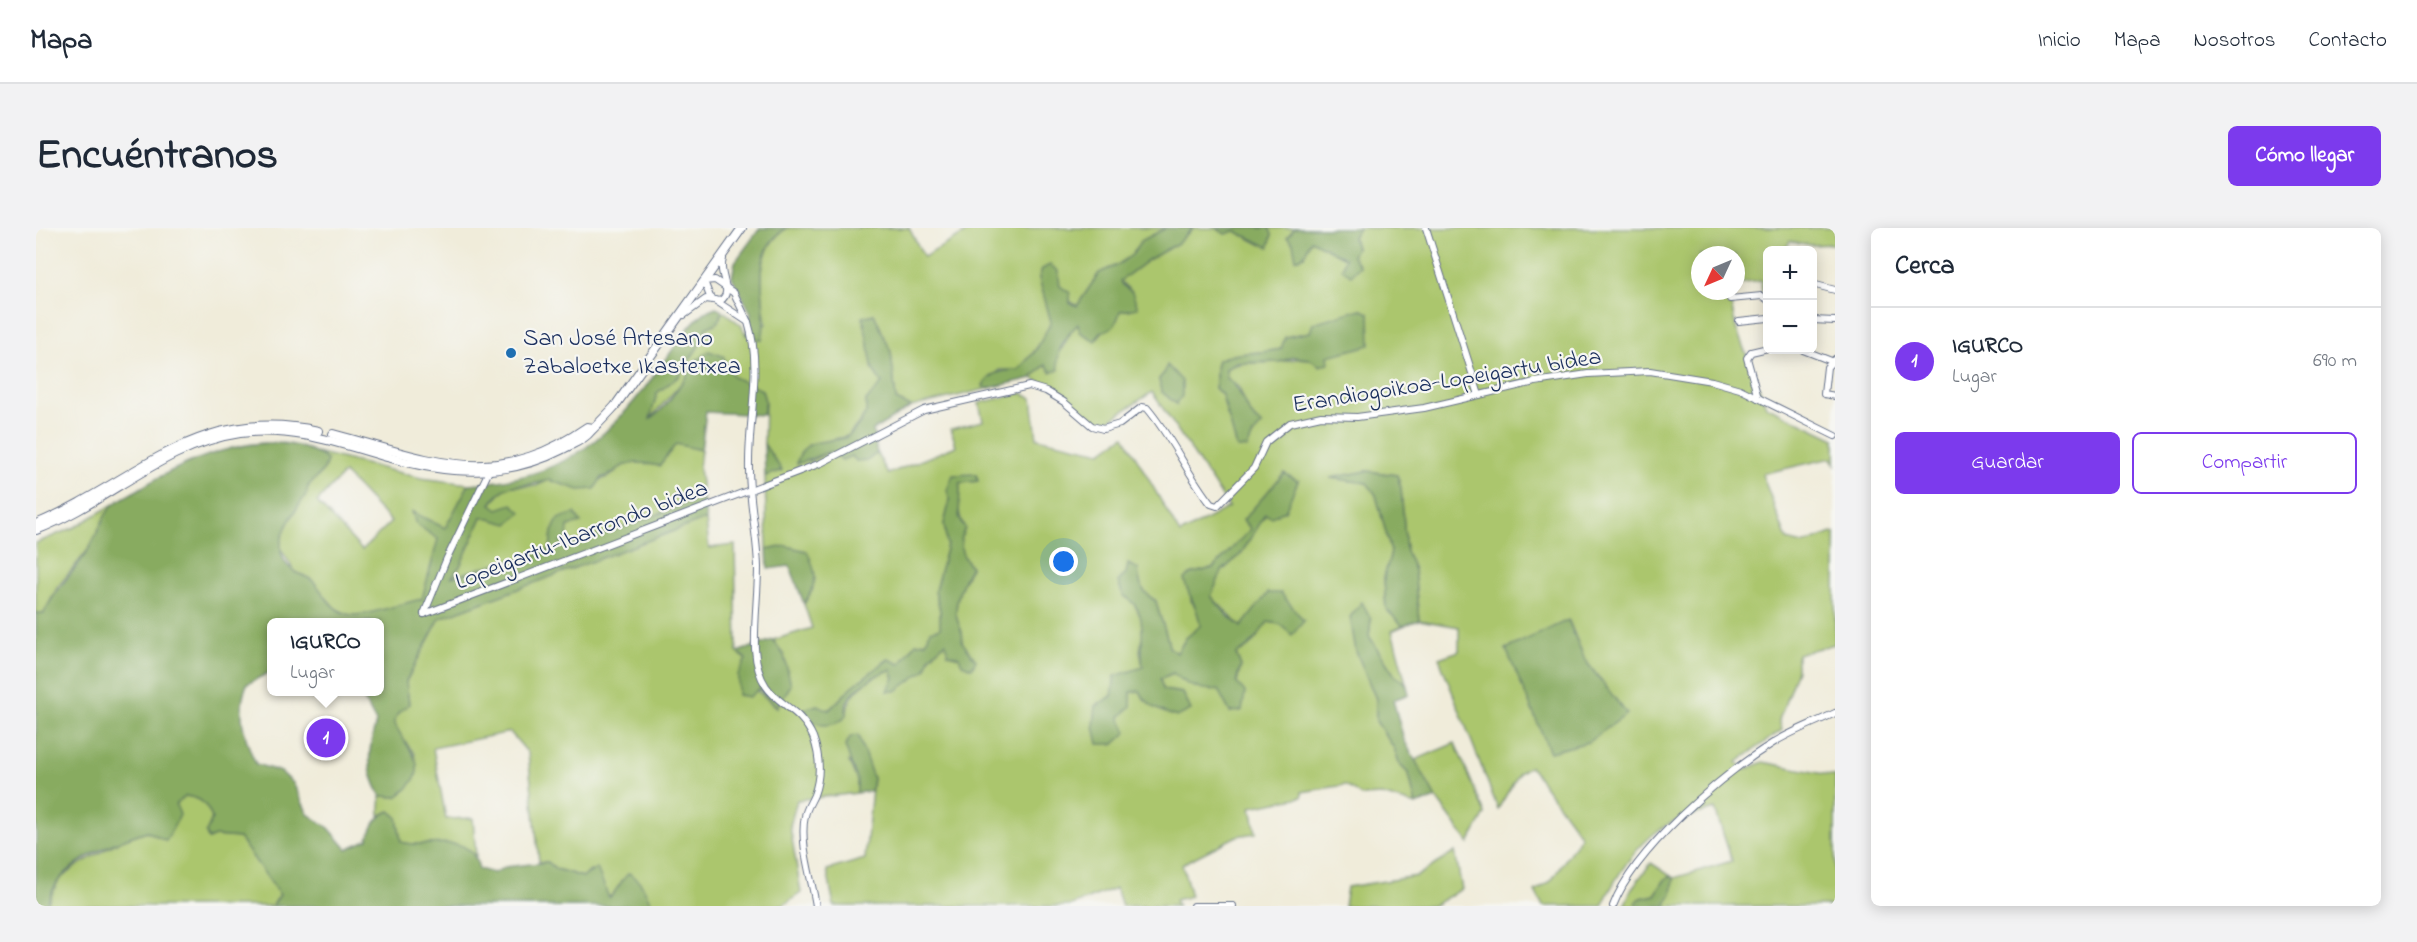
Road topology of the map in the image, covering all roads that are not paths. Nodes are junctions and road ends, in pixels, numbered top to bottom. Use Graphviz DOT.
graph roads {
  1 [pos="742,228"];
  2 [pos="1426,228"];
  3 [pos="726,250"];
  4 [pos="704,281"];
  5 [pos="725,285"];
  6 [pos="1817,285"];
  7 [pos="1835,290"];
  8 [pos="1763,297"];
  9 [pos="1745,298"];
  10 [pos="715,301"];
  11 [pos="1763,318"];
  12 [pos="1817,320"];
  13 [pos="1739,321"];
  14 [pos="1835,321"];
  15 [pos="748,322"];
  16 [pos="672,325"];
  17 [pos="1763,349"];
  18 [pos="1817,354"];
  19 [pos="1834,361"];
  20 [pos="1479,395"];
  21 [pos="1835,396"];
  22 [pos="1758,398"];
  23 [pos="593,428"];
  24 [pos="1835,436"];
  25 [pos="489,471"];
  26 [pos="751,489"];
  27 [pos="36,524"];
  28 [pos="36,530"];
  29 [pos="1835,713"];
  30 [pos="816,906"];
  31 [pos="1194,906"];
  32 [pos="1233,906"];
  33 [pos="1612,906"];
  1 -- 3 [label="main road"];
  2 -- 20 [label="street"];
  3 -- 4 [label="main road"];
  3 -- 5 [label="street"];
  4 -- 5 [label="street"];
  4 -- 10 [label="street"];
  4 -- 16 [label="main road"];
  5 -- 10 [label="street"];
  5 -- 15 [label="street"];
  6 -- 7 [label="street"];
  8 -- 9 [label="street"];
  10 -- 15 [label="street"];
  10 -- 16 [label="street"];
  11 -- 13 [label="street"];
  12 -- 14 [label="street"];
  15 -- 26 [label="street"];
  16 -- 23 [label="main road"];
  17 -- 22 [label="street"];
  18 -- 19 [label="street"];
  19 -- 21 [label="street"];
  20 -- 22 [label="street, Erandiogoikoa-Lopeigartu bidea"];
  20 -- 26 [label="street, Erandiogoikoa-Lopeigartu bidea"];
  22 -- 24 [label="street, Erandiogoikoa-Lopeigartu bidea"];
  23 -- 25 [label="main road"];
  23 -- 27 [label="main road"];
  25 -- 26 [label="street, Lopeigartu-Ibarrondo bidea"];
  25 -- 28 [label="main road"];
  26 -- 30 [label="street"];
  29 -- 33 [label="street"];
  31 -- 32 [label="street"];
}
